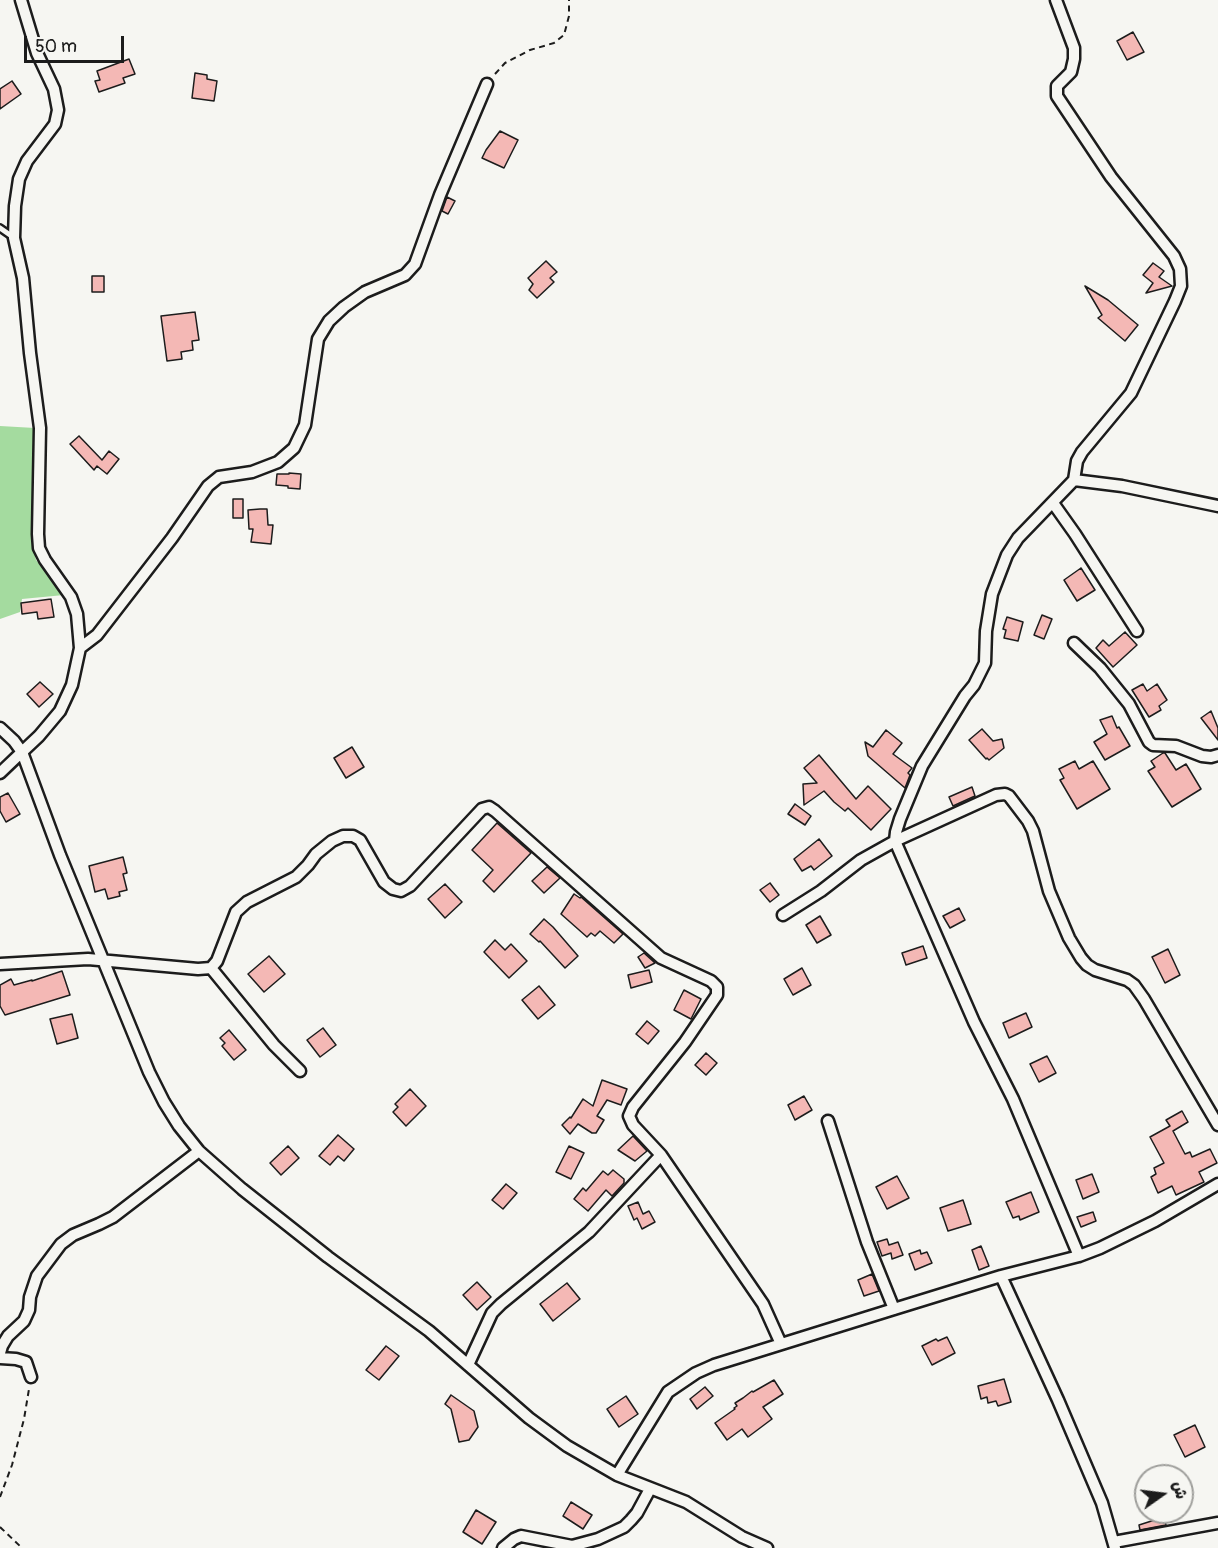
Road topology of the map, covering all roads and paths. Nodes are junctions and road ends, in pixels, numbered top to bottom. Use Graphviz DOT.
graph roads {
  1 [pos="21,0"];
  2 [pos="569,0"];
  3 [pos="1056,0"];
  4 [pos="487,84"];
  5 [pos="0,228"];
  6 [pos="14,238"];
  7 [pos="1074,480"];
  8 [pos="1053,503"];
  9 [pos="1218,506"];
  10 [pos="1137,631"];
  11 [pos="1074,643"];
  12 [pos="80,648"];
  13 [pos="0,728"];
  14 [pos="22,752"];
  15 [pos="1218,755"];
  16 [pos="0,773"];
  17 [pos="895,841"];
  18 [pos="783,915"];
  19 [pos="104,961"];
  20 [pos="0,964"];
  21 [pos="211,968"];
  22 [pos="300,1071"];
  23 [pos="828,1121"];
  24 [pos="1218,1125"];
  25 [pos="199,1151"];
  26 [pos="661,1155"];
  27 [pos="1218,1184"];
  28 [pos="1079,1256"];
  29 [pos="1000,1276"];
  30 [pos="894,1308"];
  31 [pos="781,1344"];
  32 [pos="0,1353"];
  33 [pos="0,1358"];
  34 [pos="468,1365"];
  35 [pos="31,1377"];
  36 [pos="617,1475"];
  37 [pos="650,1489"];
  38 [pos="0,1497"];
  39 [pos="1218,1523"];
  40 [pos="0,1527"];
  41 [pos="1115,1545"];
  42 [pos="22,1548"];
  43 [pos="503,1548"];
  44 [pos="767,1548"];
  1 -- 6 [label="street"];
  2 -- 4 [label="path"];
  3 -- 7 [label="street"];
  4 -- 12 [label="street"];
  5 -- 6 [label="lane"];
  6 -- 12 [label="street"];
  7 -- 8 [label="street"];
  7 -- 9 [label="street"];
  8 -- 10 [label="street"];
  8 -- 17 [label="street"];
  11 -- 15 [label="street"];
  12 -- 14 [label="street"];
  13 -- 14 [label="street"];
  14 -- 16 [label="street"];
  14 -- 19 [label="street"];
  17 -- 18 [label="street"];
  17 -- 24 [label="street"];
  17 -- 28 [label="street"];
  19 -- 20 [label="street"];
  19 -- 21 [label="street"];
  19 -- 25 [label="street"];
  21 -- 22 [label="street"];
  21 -- 26 [label="street"];
  23 -- 30 [label="street"];
  25 -- 32 [label="street"];
  25 -- 34 [label="street"];
  26 -- 31 [label="street"];
  26 -- 34 [label="street"];
  27 -- 28 [label="street"];
  28 -- 29 [label="street"];
  29 -- 30 [label="street"];
  29 -- 41 [label="street"];
  30 -- 31 [label="street"];
  31 -- 36 [label="street"];
  33 -- 35 [label="street"];
  34 -- 36 [label="street"];
  35 -- 38 [label="path"];
  36 -- 37 [label="street"];
  37 -- 43 [label="street"];
  37 -- 44 [label="street"];
  39 -- 41 [label="street"];
  40 -- 42 [label="path"];
}
